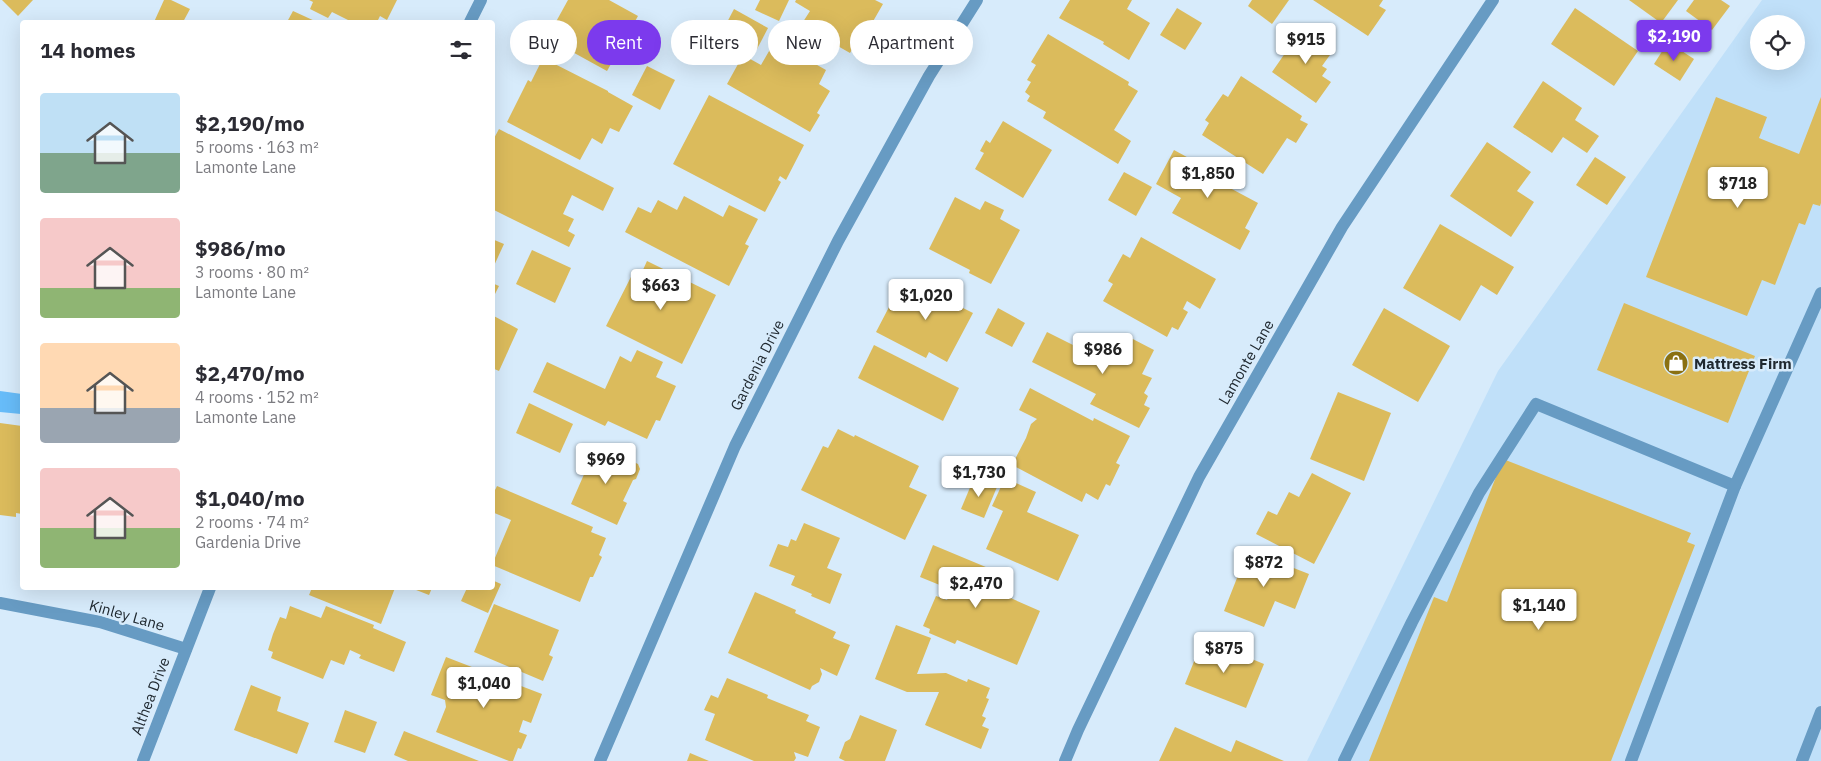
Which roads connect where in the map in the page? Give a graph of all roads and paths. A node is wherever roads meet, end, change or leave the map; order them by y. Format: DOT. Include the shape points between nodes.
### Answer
graph roads {
  1 [pos="482,0"];
  2 [pos="977,0"];
  3 [pos="1493,0"];
  4 [pos="471,20"];
  5 [pos="1821,293"];
  6 [pos="1736,486"];
  7 [pos="209,590"];
  8 [pos="0,603"];
  9 [pos="186,649"];
  10 [pos="1821,712"];
  11 [pos="143,761"];
  12 [pos="600,761"];
  13 [pos="1065,761"];
  14 [pos="1344,761"];
  15 [pos="1630,761"];
  16 [pos="1802,761"];
  1 -- 4 [label="street"];
  2 -- 12 [label="street, Gardenia Drive" via="929,76 842,233 735,446"];
  3 -- 13 [label="street, Lamonte Lane" via="1342,227 1199,477"];
  5 -- 6 [label="street"];
  6 -- 14 [label="street" via="1536,404 1479,493"];
  6 -- 15 [label="street"];
  7 -- 9 [label="street, Althea Drive"];
  8 -- 9 [label="street, Kinley Lane" via="100,622"];
  9 -- 11 [label="street, Althea Drive"];
  10 -- 16 [label="street"];
}
